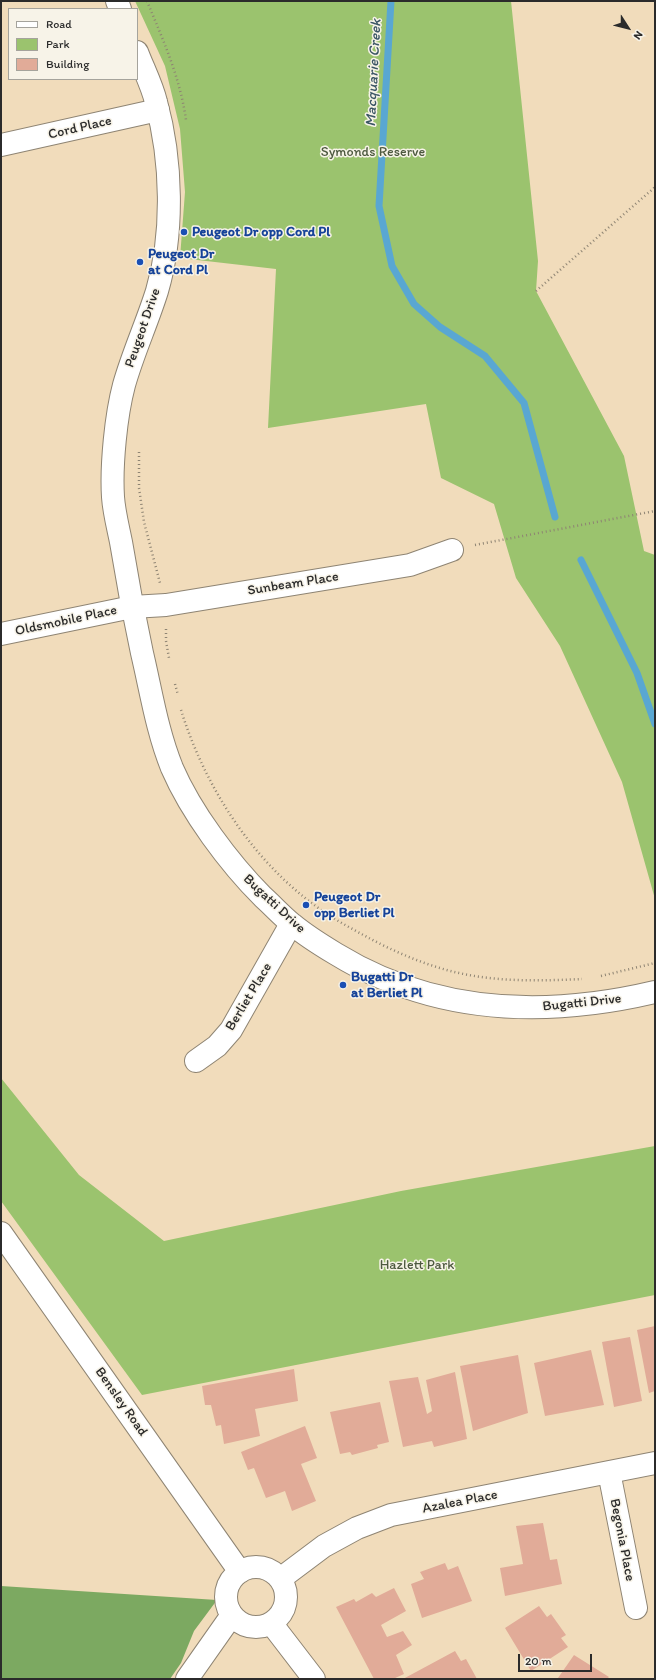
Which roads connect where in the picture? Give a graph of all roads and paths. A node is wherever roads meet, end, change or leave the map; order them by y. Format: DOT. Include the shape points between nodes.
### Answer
graph roads {
  1 [pos="138,55"];
  2 [pos="158,110"];
  3 [pos="1,145"];
  4 [pos="655,187"];
  5 [pos="536,291"];
  6 [pos="655,511"];
  7 [pos="452,550"];
  8 [pos="132,607"];
  9 [pos="1,634"];
  10 [pos="291,924"];
  11 [pos="655,992"];
  12 [pos="196,1061"];
  13 [pos="1,1233"];
  14 [pos="655,1463"];
  15 [pos="609,1472"];
  16 [pos="240,1572"];
  17 [pos="280,1579"];
  18 [pos="636,1608"];
  19 [pos="232,1615"];
  20 [pos="271,1623"];
  21 [pos="187,1679"];
  22 [pos="314,1679"];
  1 -- 2 [label="street, Peugeot Drive"];
  2 -- 3 [label="street, Cord Place"];
  2 -- 8 [label="street, Peugeot Drive" via="170,188 167,234 157,290 123,388 115,437 113,496"];
  4 -- 5 [label="path"];
  6 -- 7 [label="path"];
  7 -- 8 [label="street, Sunbeam Place" via="410,565 166,605"];
  8 -- 9 [label="street, Oldsmobile Place"];
  8 -- 10 [label="street, Bugatti Drive" via="159,727 173,769 195,810 219,846 245,879"];
  10 -- 11 [label="street, Bugatti Drive" via="353,964 388,981 430,995 473,1004 519,1008 574,1007"];
  10 -- 12 [label="street, Berliet Place" via="231,1030 217,1046"];
  13 -- 16 [label="street, Bensley Road"];
  14 -- 15 [label="street, Azalea Place"];
  15 -- 17 [label="street, Azalea Place" via="392,1515 358,1528 324,1546"];
  15 -- 18 [label="street, Begonia Place"];
  16 -- 17 [label="street" via="256,1567 264,1568"];
  16 -- 19 [label="street" via="227,1589 227,1603"];
  17 -- 20 [label="street" via="284,1585 286,1602 278,1617"];
  19 -- 20 [label="street" via="247,1626"];
  19 -- 21 [label="street"];
  20 -- 22 [label="street"];
}
